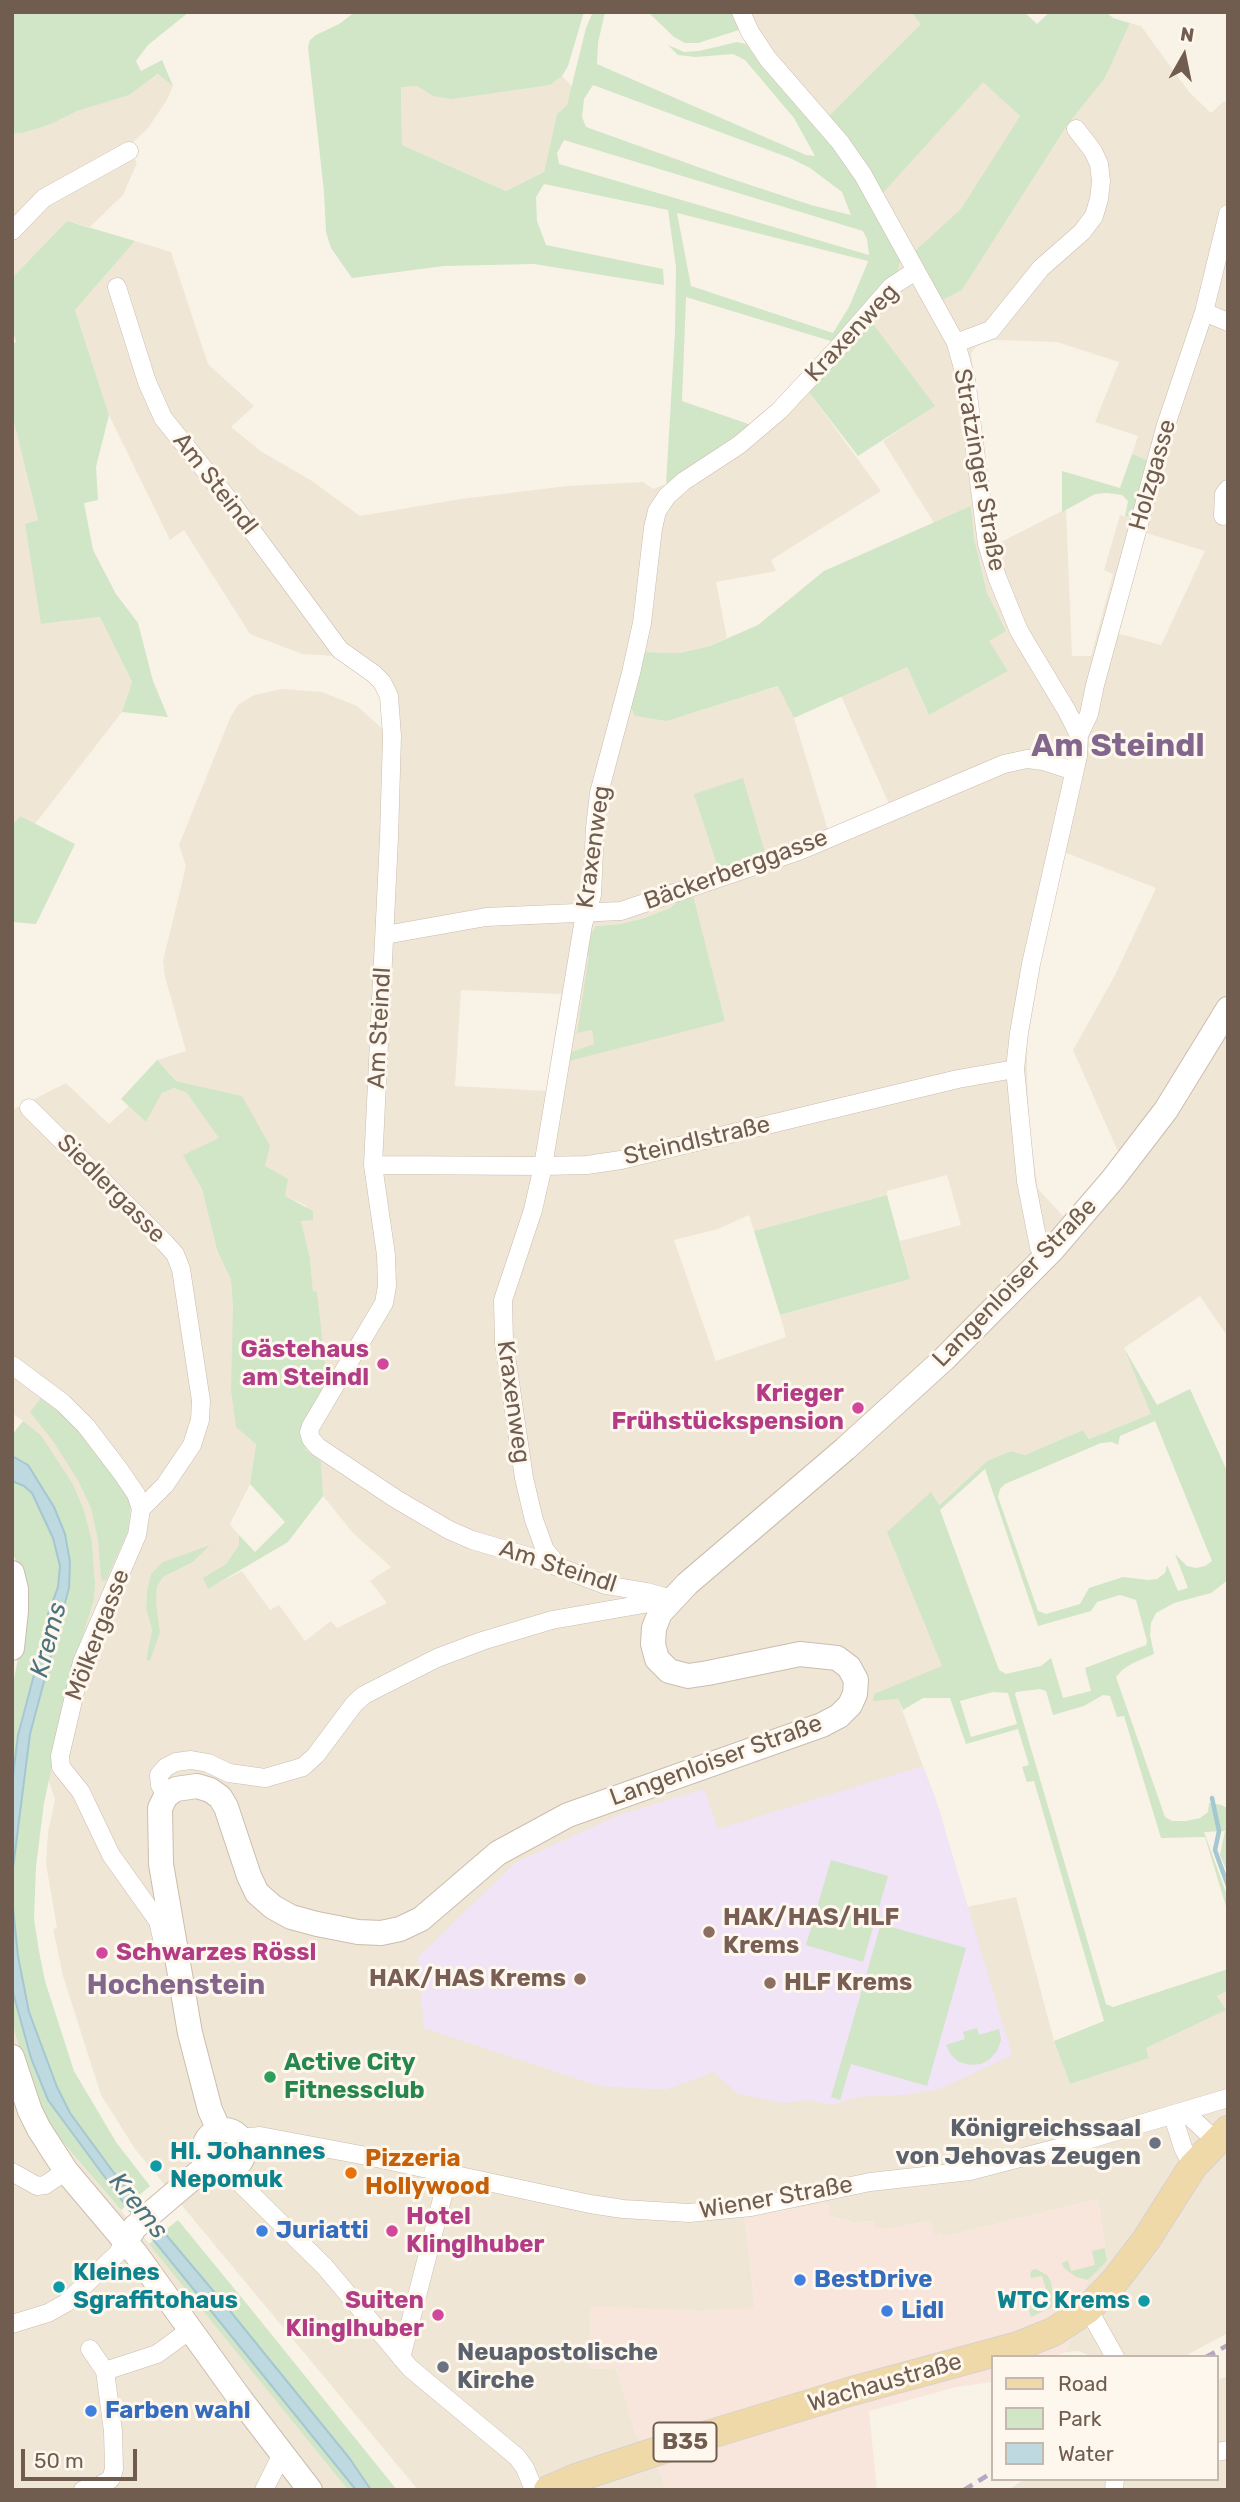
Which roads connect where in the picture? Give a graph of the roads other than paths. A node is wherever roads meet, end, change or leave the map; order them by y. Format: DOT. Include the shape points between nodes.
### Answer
graph roads {
  1 [pos="741,12"];
  2 [pos="1076,129"];
  3 [pos="129,150"];
  4 [pos="1228,214"];
  5 [pos="12,231"];
  6 [pos="915,271"];
  7 [pos="117,287"];
  8 [pos="1204,312"];
  9 [pos="1228,323"];
  10 [pos="956,343"];
  11 [pos="1228,489"];
  12 [pos="1223,516"];
  13 [pos="1079,735"];
  14 [pos="1074,771"];
  15 [pos="586,914"];
  16 [pos="385,935"];
  17 [pos="1228,1009"];
  18 [pos="1015,1069"];
  19 [pos="29,1108"];
  20 [pos="373,1164"];
  21 [pos="543,1166"];
  22 [pos="1045,1257"];
  23 [pos="12,1365"];
  24 [pos="141,1509"];
  25 [pos="559,1567"];
  26 [pos="12,1573"];
  27 [pos="671,1599"];
  28 [pos="12,1648"];
  29 [pos="166,1796"];
  30 [pos="186,2008"];
  31 [pos="12,2057"];
  32 [pos="1228,2098"];
  33 [pos="1179,2114"];
  34 [pos="230,2134"];
  35 [pos="1222,2135"];
  36 [pos="221,2166"];
  37 [pos="1192,2166"];
  38 [pos="66,2171"];
  39 [pos="12,2172"];
  40 [pos="449,2172"];
  41 [pos="130,2234"];
  42 [pos="1088,2309"];
  43 [pos="12,2324"];
  44 [pos="190,2330"];
  45 [pos="90,2349"];
  46 [pos="1114,2355"];
  47 [pos="401,2358"];
  48 [pos="106,2371"];
  49 [pos="282,2454"];
  50 [pos="83,2490"];
  51 [pos="264,2490"];
  52 [pos="310,2490"];
  53 [pos="534,2490"];
  54 [pos="548,2490"];
  1 -- 6 [label="street, Stratzinger Straße" via="768,59 863,175"];
  2 -- 10 [label="street" via="1099,164 1101,181 1094,216 1041,268 992,330"];
  3 -- 5 [label="street" via="44,198"];
  4 -- 8 [label="street, Holzgasse"];
  6 -- 10 [label="street, Stratzinger Straße"];
  6 -- 15 [label="street, Kraxenweg" via="891,287 779,411 739,445 684,481 657,511 642,623 599,793 592,895"];
  7 -- 16 [label="street, Am Steindl" via="146,383 163,418 340,650 374,674 389,696 392,736"];
  8 -- 9 [label="street"];
  8 -- 13 [label="street, Holzgasse" via="1166,425 1089,714"];
  10 -- 13 [label="street, Stratzinger Straße" via="967,379 987,544 997,577 1019,631"];
  11 -- 12 [label="street"];
  13 -- 14 [label="street"];
  14 -- 15 [label="street, Bäckerberggasse" via="1027,759 1004,764 799,851 621,911"];
  14 -- 18 [label="street" via="1031,964"];
  15 -- 16 [label="street, Bäckerberggasse" via="486,917"];
  15 -- 21 [label="street, Kraxenweg"];
  16 -- 20 [label="street, Am Steindl"];
  17 -- 22 [label="street, Langenloiser Straße" via="1166,1110"];
  18 -- 21 [label="street, Steindlstraße" via="621,1160"];
  18 -- 22 [label="street" via="1026,1181"];
  19 -- 24 [label="street, Siedlergasse" via="165,1242 181,1269 200,1420 192,1445 165,1485"];
  20 -- 21 [label="street, Steindlstraße"];
  20 -- 25 [label="street, Am Steindl" via="386,1255 384,1303 312,1426 311,1440 449,1530"];
  21 -- 25 [label="street, Kraxenweg" via="534,1210 508,1278 502,1318 524,1478 545,1550"];
  22 -- 27 [label="street, Langenloiser Straße" via="944,1359"];
  23 -- 24 [label="street" via="86,1426 129,1483"];
  24 -- 30 [label="street, Mölkergasse" via="137,1535 82,1662 60,1756 61,1767 81,1791 111,1855 158,1921 174,1990"];
  25 -- 27 [label="street, Am Steindl" via="606,1585"];
  26 -- 28 [label="street" via="16,1611"];
  27 -- 29 [label="street" via="552,1620 437,1658 364,1695 303,1767 265,1778 229,1773 208,1763 176,1762 159,1775"];
  27 -- 29 [label="street, Langenloiser Straße" via="654,1628 653,1644 657,1659 669,1671 688,1676 817,1654 837,1658 849,1667 856,1680 850,1705 822,1725 568,1815 498,1853 421,1919 400,1929 358,1932 304,1920 272,1907 257,1893 220,1797 197,1786 176,1789"];
  29 -- 30 [label="street" via="160,1808 161,1864"];
  30 -- 34 [label="street" via="210,2110"];
  31 -- 38 [label="street" via="30,2111"];
  32 -- 33 [label="street, Wiener Straße"];
  33 -- 35 [label="street"];
  33 -- 37 [label="street" via="1183,2148"];
  33 -- 40 [label="street, Wiener Straße" via="970,2171 846,2185 727,2211 623,2209"];
  34 -- 36 [label="street" via="244,2152 238,2164"];
  34 -- 36 [label="street" via="212,2133 204,2146 204,2153"];
  34 -- 40 [label="street, Wiener Straße"];
  35 -- 37 [label="main road, Wachaustraße / B35"];
  36 -- 41 [label="street" via="172,2195"];
  36 -- 47 [label="street" via="325,2267"];
  37 -- 42 [label="main road, Wachaustraße / B35" via="1132,2260"];
  38 -- 39 [label="street" via="37,2186"];
  38 -- 41 [label="street"];
  40 -- 47 [label="street"];
  41 -- 43 [label="street" via="117,2254 65,2303"];
  41 -- 44 [label="street"];
  42 -- 46 [label="street"];
  42 -- 54 [label="main road, Wachaustraße / B35" via="1053,2332 1018,2346 737,2426"];
  44 -- 48 [label="street" via="157,2354"];
  44 -- 49 [label="street"];
  45 -- 48 [label="street"];
  47 -- 53 [label="street" via="517,2457"];
  48 -- 50 [label="street" via="114,2469 111,2479"];
  49 -- 51 [label="street"];
  49 -- 52 [label="street"];
}
